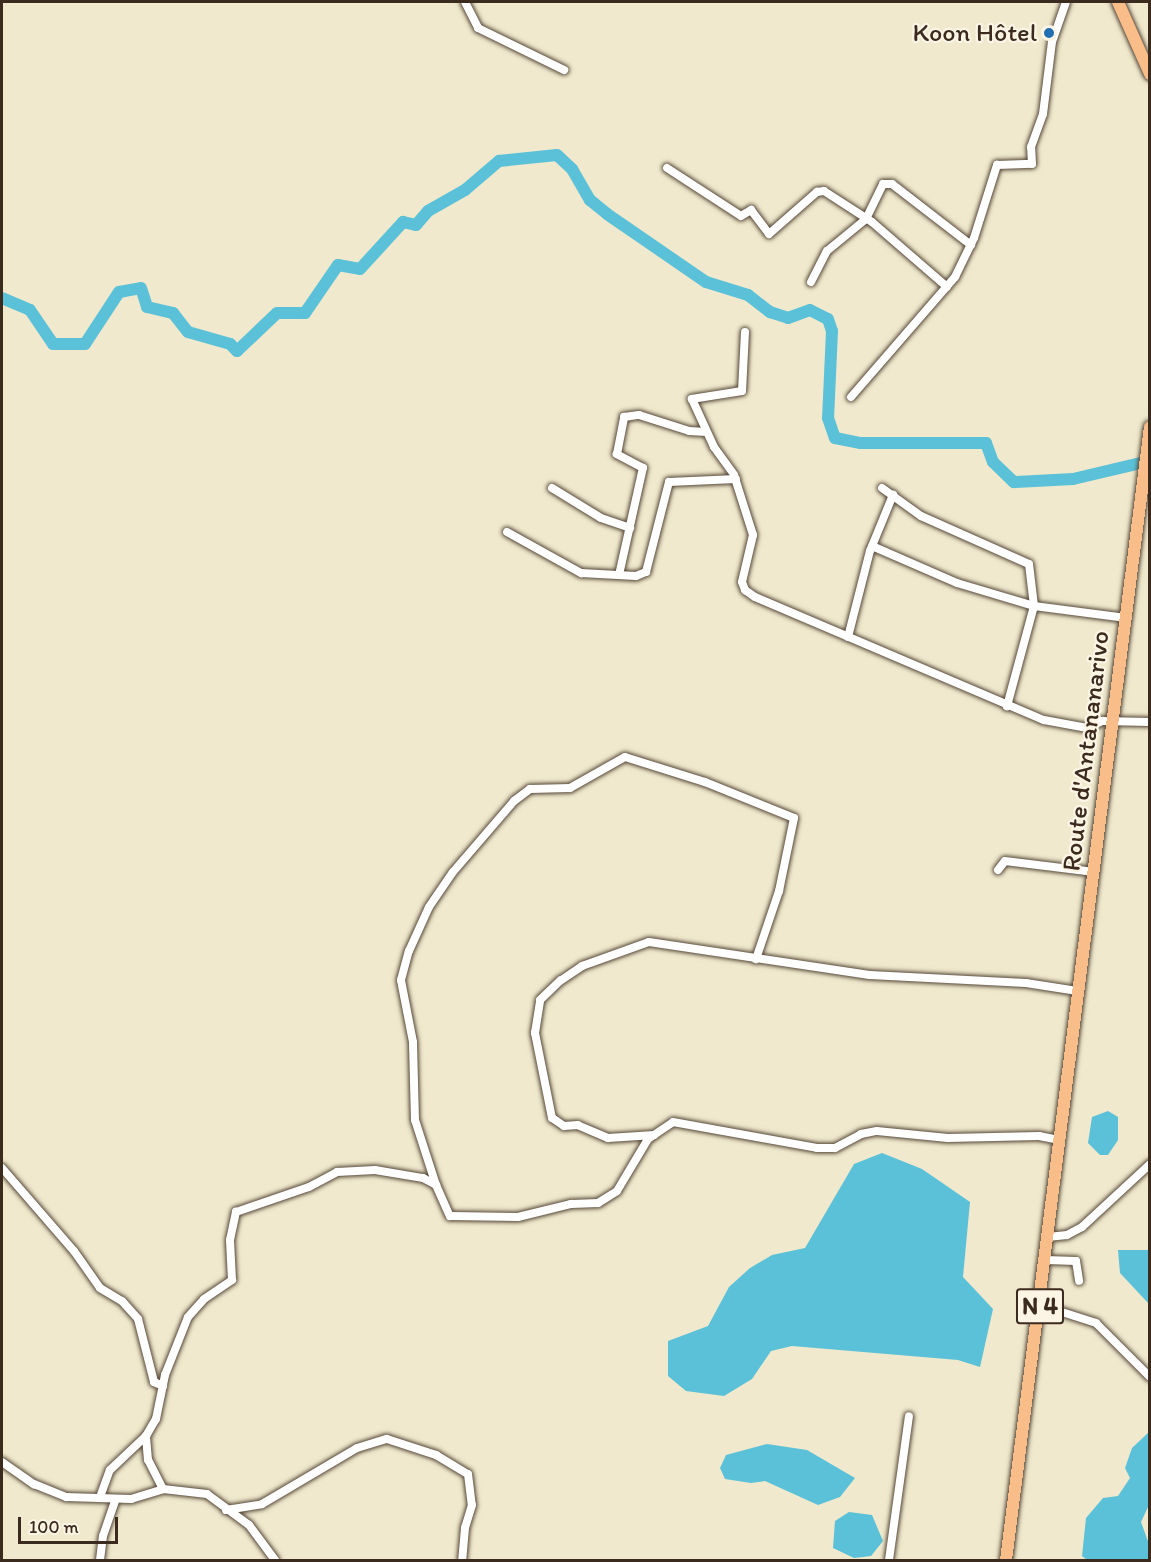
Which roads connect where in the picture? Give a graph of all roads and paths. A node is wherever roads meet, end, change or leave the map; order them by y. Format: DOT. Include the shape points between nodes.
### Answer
graph roads {
  1 [pos="465,2"];
  2 [pos="1066,2"];
  3 [pos="1118,2"];
  4 [pos="564,70"];
  5 [pos="1149,74"];
  6 [pos="667,168"];
  7 [pos="866,219"];
  8 [pos="971,245"];
  9 [pos="811,282"];
  10 [pos="947,287"];
  11 [pos="746,332"];
  12 [pos="851,397"];
  13 [pos="1149,427"];
  14 [pos="706,432"];
  15 [pos="736,479"];
  16 [pos="552,488"];
  17 [pos="882,488"];
  18 [pos="892,495"];
  19 [pos="630,528"];
  20 [pos="507,532"];
  21 [pos="872,546"];
  22 [pos="619,575"];
  23 [pos="1034,606"];
  24 [pos="1126,618"];
  25 [pos="848,637"];
  26 [pos="1008,706"];
  27 [pos="1111,720"];
  28 [pos="1149,722"];
  29 [pos="998,870"];
  30 [pos="1094,872"];
  31 [pos="756,959"];
  32 [pos="1077,991"];
  33 [pos="654,1135"];
  34 [pos="1059,1140"];
  35 [pos="1149,1164"];
  36 [pos="2,1168"];
  37 [pos="436,1185"];
  38 [pos="1048,1237"];
  39 [pos="1046,1260"];
  40 [pos="1079,1281"];
  41 [pos="1040,1305"];
  42 [pos="1149,1377"];
  43 [pos="163,1386"];
  44 [pos="909,1416"];
  45 [pos="146,1436"];
  46 [pos="2,1462"];
  47 [pos="163,1489"];
  48 [pos="100,1497"];
  49 [pos="116,1499"];
  50 [pos="226,1510"];
  51 [pos="100,1560"];
  52 [pos="275,1560"];
  53 [pos="462,1560"];
  54 [pos="889,1560"];
  55 [pos="1006,1560"];
  1 -- 4 [label="street" via="478,28"];
  2 -- 8 [label="street" via="1052,42 1043,114 1031,147 1032,164 997,165"];
  3 -- 5 [label="main road"];
  6 -- 7 [label="street" via="741,216 751,210 769,234 817,192 824,191"];
  7 -- 8 [label="street" via="883,184 892,184"];
  7 -- 9 [label="street" via="827,251"];
  7 -- 10 [label="street"];
  8 -- 10 [label="street"];
  10 -- 12 [label="street"];
  11 -- 14 [label="street" via="742,391 692,399"];
  13 -- 24 [label="main road, Route d'Antananarivo / N 4"];
  14 -- 15 [label="street"];
  14 -- 19 [label="street" via="689,431 639,415 624,417 617,454 643,468"];
  15 -- 22 [label="street" via="669,482 646,572"];
  15 -- 25 [label="street" via="753,535 742,582 745,590"];
  16 -- 19 [label="street" via="601,518"];
  17 -- 18 [label="street"];
  18 -- 21 [label="street"];
  18 -- 23 [label="street" via="944,528 1024,560 1029,564"];
  19 -- 22 [label="street"];
  20 -- 22 [label="street" via="581,573"];
  21 -- 23 [label="street" via="957,583"];
  21 -- 25 [label="street"];
  23 -- 24 [label="street"];
  23 -- 26 [label="street"];
  24 -- 27 [label="main road, Route d'Antananarivo / N 4"];
  25 -- 26 [label="street"];
  26 -- 27 [label="street" via="1065,726 1087,728"];
  27 -- 28 [label="street"];
  27 -- 30 [label="main road, Route d'Antananarivo / N 4"];
  29 -- 30 [label="street" via="1005,861"];
  30 -- 32 [label="main road, Route d'Antananarivo / N 4"];
  31 -- 32 [label="street" via="870,975 1026,983"];
  31 -- 33 [label="street" via="677,943 649,942 582,966 540,1000 535,1033 552,1118 564,1126 578,1125 608,1138"];
  31 -- 37 [label="street" via="779,891 794,819 705,782 625,757 570,788 530,789 514,801 453,872 429,907 401,980 413,1042 415,1120"];
  32 -- 34 [label="main road, Route d'Antananarivo / N 4"];
  33 -- 34 [label="street" via="673,1122 818,1148 835,1148 861,1134 878,1131 948,1138 1039,1136"];
  33 -- 37 [label="street" via="617,1191 598,1203 571,1204 518,1217 450,1216"];
  34 -- 38 [label="main road, N 4"];
  35 -- 38 [label="street" via="1082,1227 1067,1235"];
  36 -- 43 [label="street" via="100,1287 122,1300 138,1319 154,1382"];
  37 -- 43 [label="street" via="399,1173 337,1172 309,1187 236,1212 230,1240 232,1280 204,1299 188,1317"];
  38 -- 39 [label="main road, N 4"];
  39 -- 40 [label="street" via="1076,1261"];
  39 -- 41 [label="main road, N 4"];
  41 -- 42 [label="street" via="1096,1323"];
  41 -- 55 [label="main road, N 4"];
  43 -- 45 [label="street" via="156,1419"];
  44 -- 54 [label="street"];
  45 -- 47 [label="street" via="148,1460"];
  45 -- 48 [label="street" via="110,1470"];
  46 -- 48 [label="street" via="34,1484 66,1497"];
  47 -- 49 [label="street" via="131,1499"];
  47 -- 50 [label="street" via="207,1494"];
  48 -- 49 [label="street"];
  49 -- 51 [label="street" via="103,1536"];
  50 -- 52 [label="street" via="249,1525"];
  50 -- 53 [label="street" via="262,1504 357,1448 387,1439 436,1455 468,1474 472,1505"];
}
